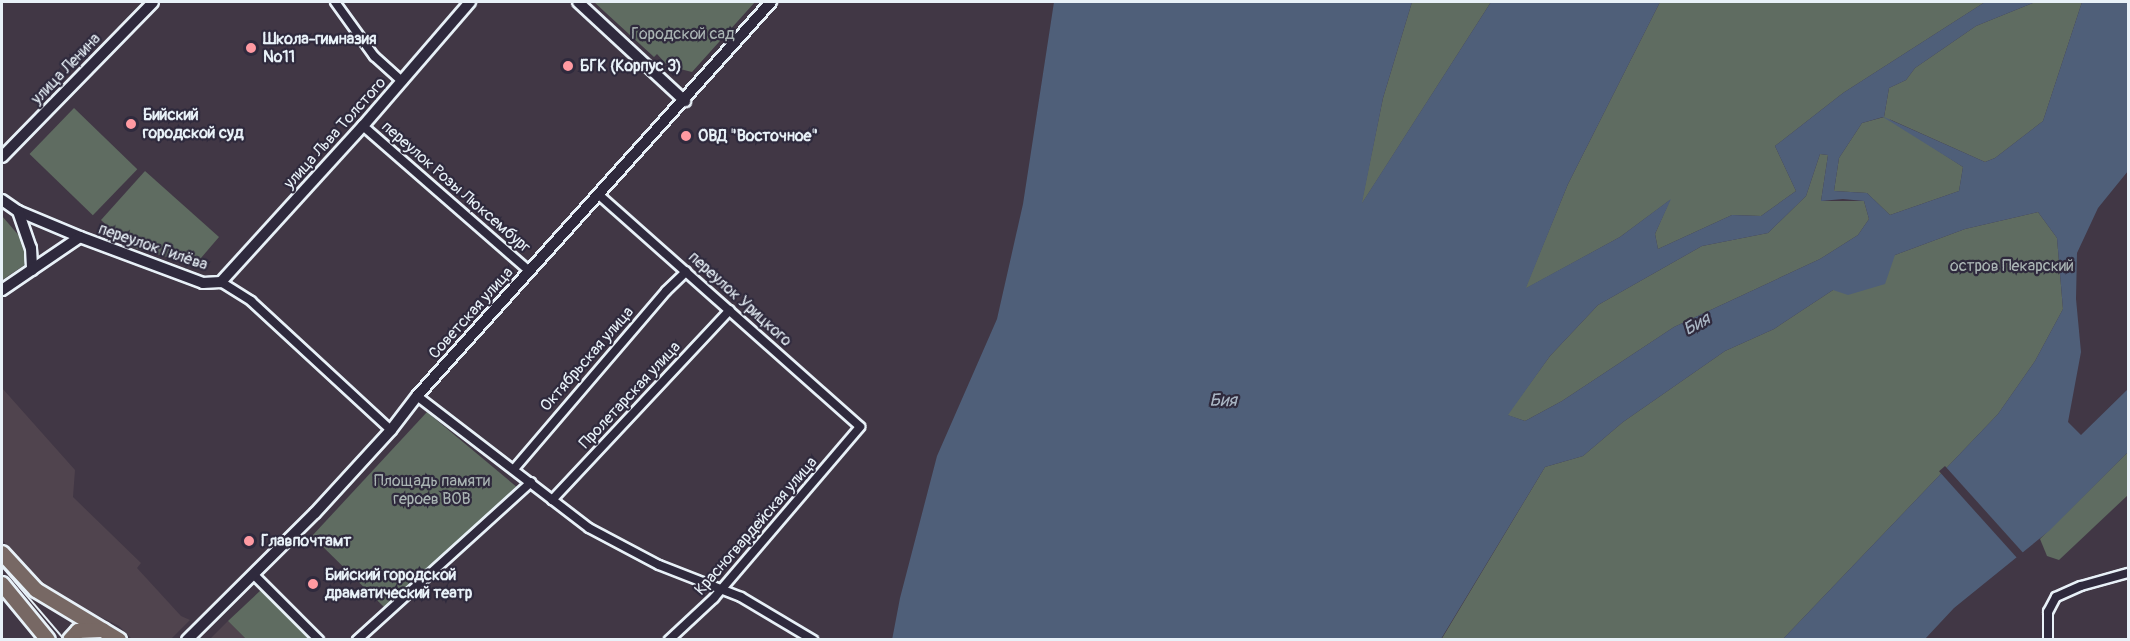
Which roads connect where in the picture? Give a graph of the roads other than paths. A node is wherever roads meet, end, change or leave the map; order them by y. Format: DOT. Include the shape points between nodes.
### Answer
graph roads {
  1 [pos="153,2"];
  2 [pos="335,2"];
  3 [pos="470,2"];
  4 [pos="578,2"];
  5 [pos="771,2"];
  6 [pos="402,81"];
  7 [pos="685,101"];
  8 [pos="363,126"];
  9 [pos="2,157"];
  10 [pos="599,195"];
  11 [pos="2,200"];
  12 [pos="18,211"];
  13 [pos="80,237"];
  14 [pos="32,270"];
  15 [pos="529,271"];
  16 [pos="686,272"];
  17 [pos="221,282"];
  18 [pos="2,290"];
  19 [pos="730,310"];
  20 [pos="417,396"];
  21 [pos="860,427"];
  22 [pos="391,430"];
  23 [pos="514,469"];
  24 [pos="531,482"];
  25 [pos="552,501"];
  26 [pos="2,553"];
  27 [pos="2128,573"];
  28 [pos="254,575"];
  29 [pos="2,584"];
  30 [pos="721,591"];
  31 [pos="105,630"];
  32 [pos="48,639"];
  33 [pos="70,639"];
  34 [pos="119,639"];
  35 [pos="187,639"];
  36 [pos="319,639"];
  37 [pos="357,639"];
  38 [pos="669,639"];
  39 [pos="813,639"];
  40 [pos="2048,639"];
  1 -- 9 [label="street, улица Ленина"];
  2 -- 6 [label="street" via="374,56"];
  3 -- 6 [label="street, улица Льва Толстого"];
  4 -- 7 [label="street"];
  5 -- 7 [label="street, Советская улица"];
  6 -- 8 [label="street, улица Льва Толстого"];
  7 -- 10 [label="street, Советская улица"];
  8 -- 15 [label="street, переулок Розы Люксембург"];
  8 -- 17 [label="street, улица Льва Толстого"];
  10 -- 15 [label="street, Советская улица"];
  10 -- 16 [label="street, переулок Урицкого"];
  11 -- 12 [label="street, переулок Гилёва"];
  12 -- 13 [label="street, переулок Гилёва"];
  12 -- 14 [label="street" via="31,248"];
  13 -- 14 [label="street"];
  13 -- 17 [label="street, переулок Гилёва" via="203,283"];
  14 -- 18 [label="street"];
  15 -- 20 [label="street, Советская улица"];
  16 -- 19 [label="street, переулок Урицкого"];
  16 -- 23 [label="street, Октябрьская улица"];
  17 -- 22 [label="street, переулок Гилёва" via="251,301"];
  19 -- 21 [label="street, переулок Урицкого"];
  19 -- 25 [label="street, Пролетарская улица"];
  20 -- 22 [label="street, Советская улица"];
  20 -- 23 [label="street"];
  21 -- 30 [label="street, Красногвардейская улица"];
  22 -- 28 [label="street, Советская улица"];
  23 -- 24 [label="street"];
  24 -- 25 [label="street"];
  24 -- 37 [label="street"];
  25 -- 30 [label="street" via="611,542"];
  26 -- 31 [label="main road" via="36,590"];
  27 -- 40 [label="street" via="2056,597 2048,612"];
  28 -- 35 [label="street, Советская улица"];
  28 -- 36 [label="street"];
  29 -- 32 [label="main road"];
  30 -- 38 [label="street, Красногвардейская улица"];
  30 -- 39 [label="street" via="741,597"];
  31 -- 33 [label="main road" via="78,631"];
  31 -- 34 [label="main road"];
}
